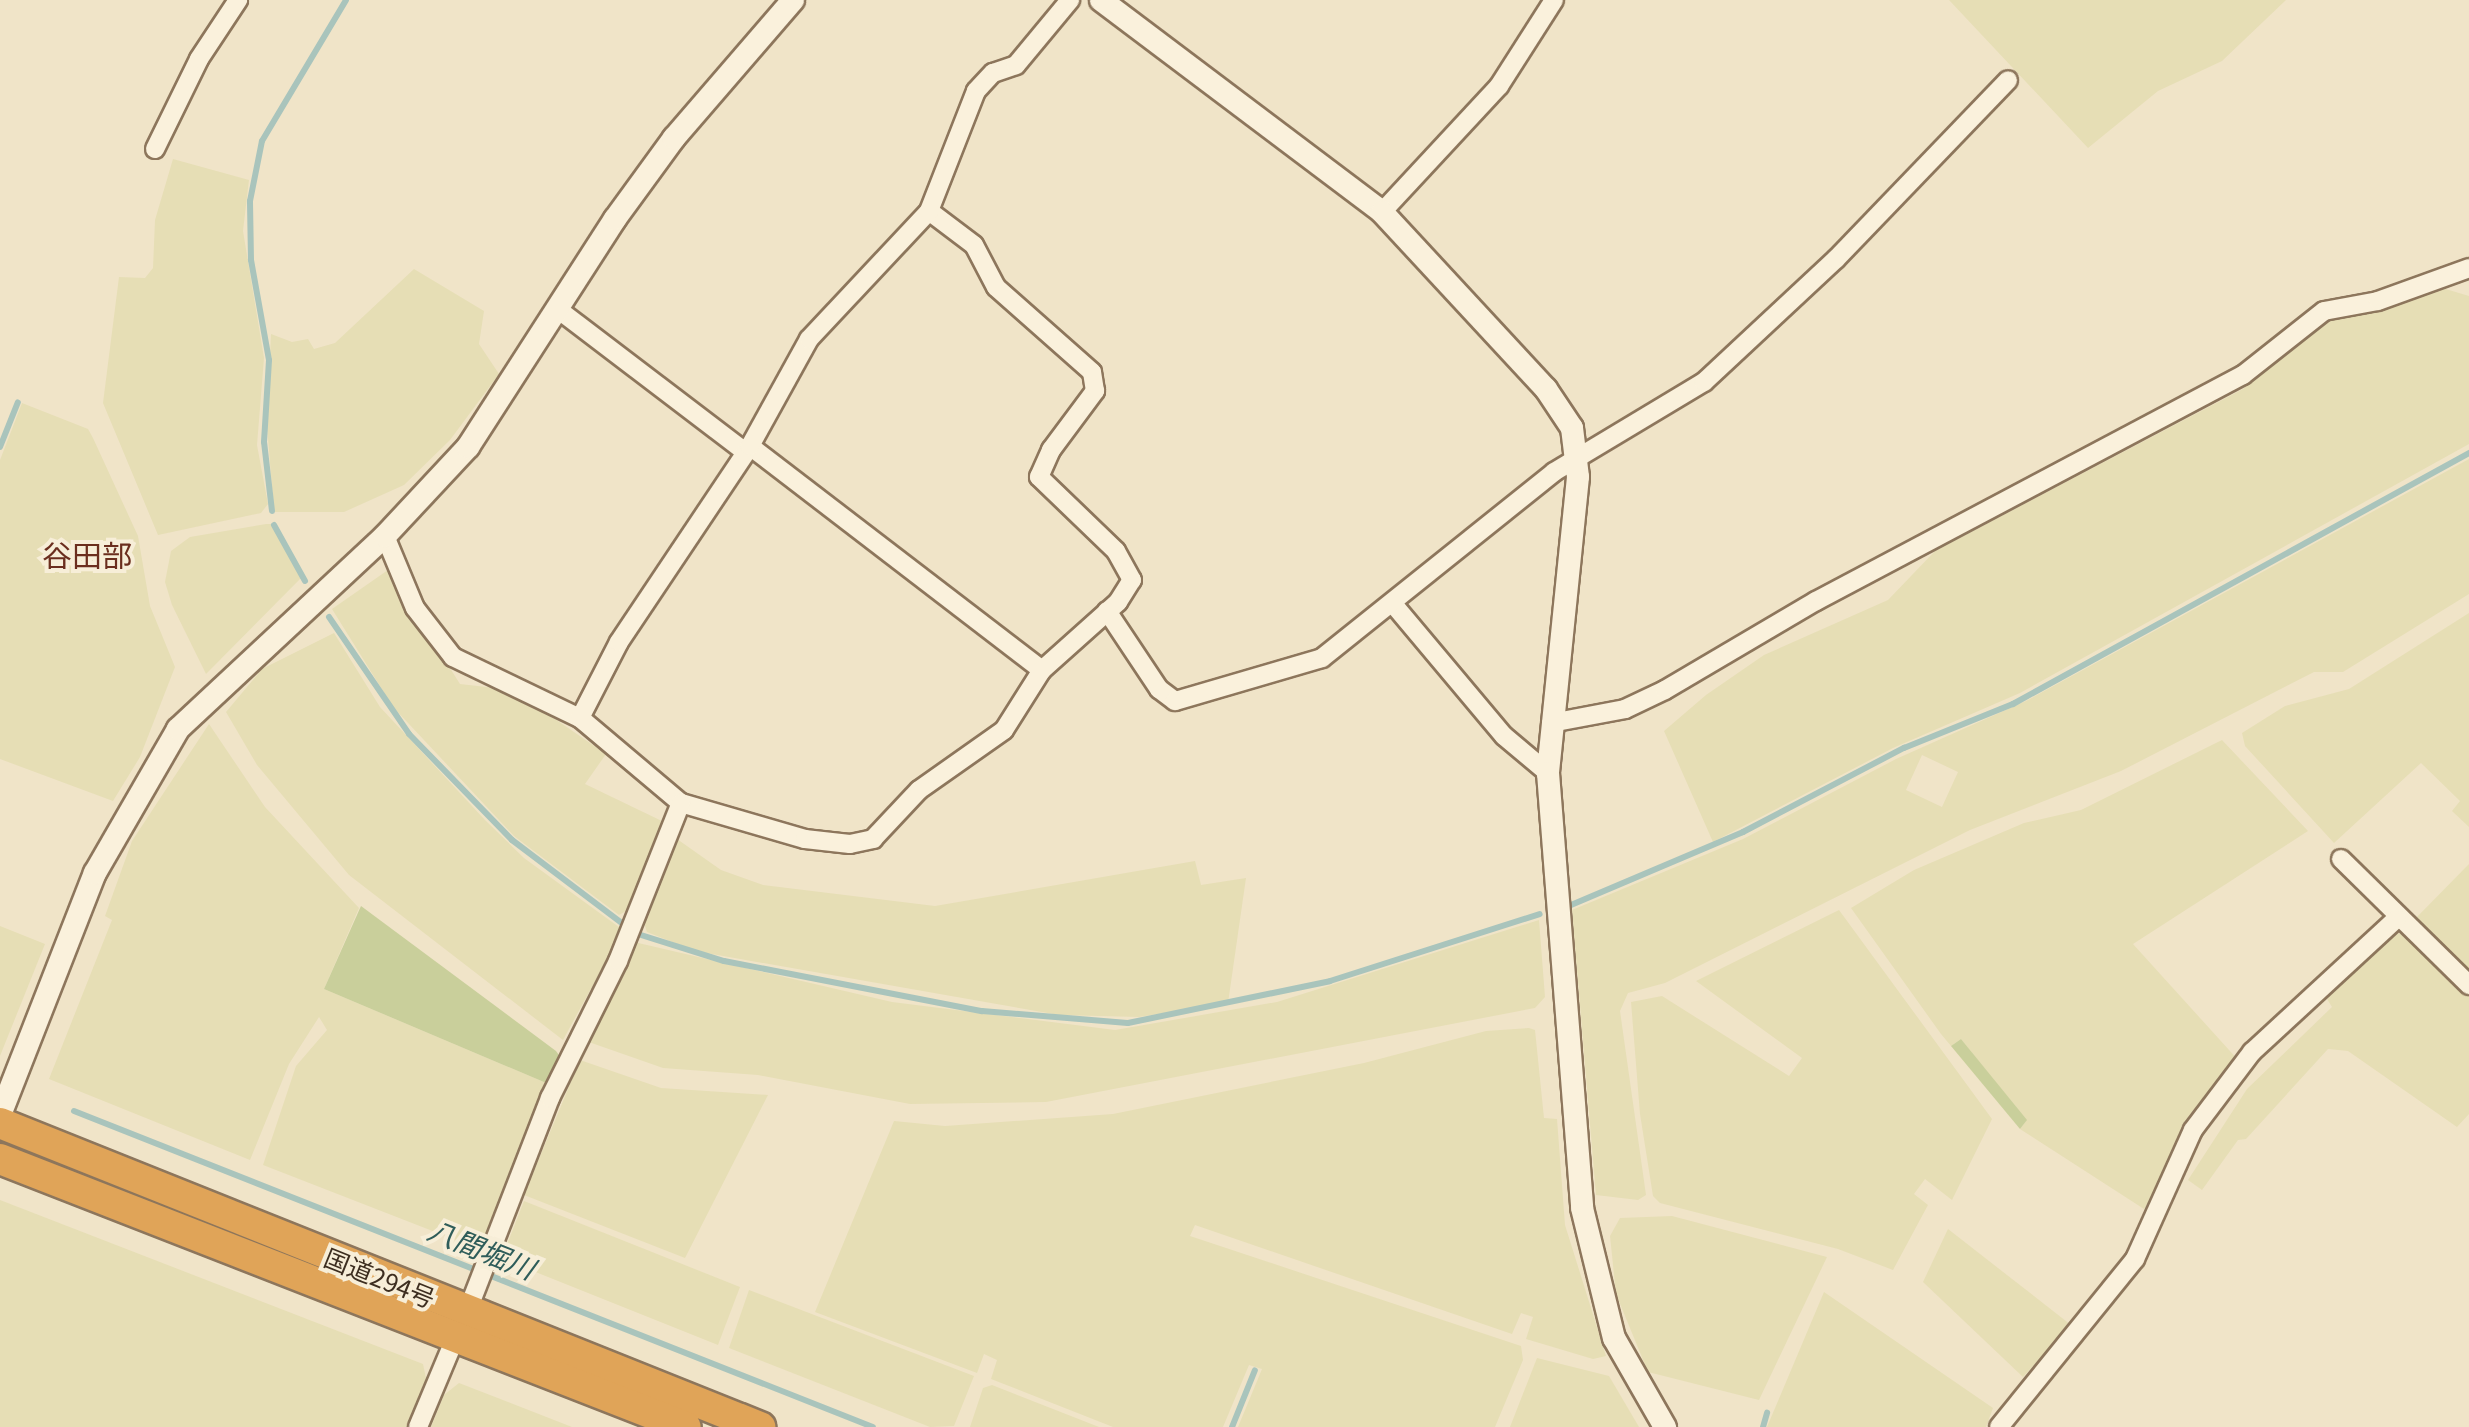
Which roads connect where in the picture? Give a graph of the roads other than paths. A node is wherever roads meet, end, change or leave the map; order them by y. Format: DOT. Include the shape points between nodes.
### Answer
graph roads {
  1 [pos="238,0"];
  2 [pos="793,0"];
  3 [pos="1070,0"];
  4 [pos="1101,0"];
  5 [pos="1554,0"];
  6 [pos="2008,80"];
  7 [pos="155,148"];
  8 [pos="929,211"];
  9 [pos="1382,212"];
  10 [pos="2469,268"];
  11 [pos="559,310"];
  12 [pos="747,448"];
  13 [pos="1578,458"];
  14 [pos="385,536"];
  15 [pos="1394,605"];
  16 [pos="1106,611"];
  17 [pos="1042,670"];
  18 [pos="580,718"];
  19 [pos="1550,724"];
  20 [pos="1548,773"];
  21 [pos="681,803"];
  22 [pos="2342,859"];
  23 [pos="2396,918"];
  24 [pos="2469,985"];
  25 [pos="0,1115"];
  26 [pos="0,1123"];
  27 [pos="0,1160"];
  28 [pos="467,1311"];
  29 [pos="418,1427"];
  30 [pos="686,1427"];
  31 [pos="760,1427"];
  32 [pos="1665,1427"];
  33 [pos="1998,1427"];
  1 -- 7 [label="street" via="199,59"];
  2 -- 11 [label="street" via="674,138"];
  3 -- 8 [label="street" via="1016,65 993,72 976,91"];
  4 -- 9 [label="street"];
  5 -- 9 [label="street" via="1499,86"];
  6 -- 13 [label="street" via="1836,259 1704,382"];
  8 -- 12 [label="street" via="808,339"];
  8 -- 16 [label="street" via="974,245 996,287 1097,381 1039,477 1125,562 1132,580"];
  9 -- 13 [label="street" via="1559,404"];
  10 -- 19 [label="street" via="2378,301 2324,311 2243,375 1816,600 1666,690 1624,708"];
  11 -- 12 [label="street"];
  11 -- 14 [label="street" via="468,447"];
  12 -- 17 [label="street"];
  12 -- 18 [label="street" via="619,642"];
  13 -- 15 [label="street"];
  13 -- 19 [label="street"];
  14 -- 18 [label="street" via="415,608 452,657"];
  14 -- 25 [label="street" via="178,729 143,781 95,873"];
  15 -- 16 [label="street" via="1312,663 1175,701 1159,689"];
  15 -- 20 [label="street" via="1504,736"];
  16 -- 17 [label="street"];
  17 -- 21 [label="street" via="1004,730 918,790 888,828 861,843 805,839"];
  18 -- 21 [label="street"];
  19 -- 20 [label="street"];
  20 -- 32 [label="street" via="1588,1246 1614,1338"];
  21 -- 28 [label="street" via="618,960 550,1098"];
  22 -- 23 [label="street"];
  23 -- 24 [label="street"];
  23 -- 33 [label="street" via="2252,1052 2193,1130 2135,1259"];
  26 -- 28 [label="highway, 国道294号"];
  27 -- 28 [label="highway, 国道294号"];
  28 -- 29 [label="street"];
  28 -- 30 [label="highway, 国道294号"];
  28 -- 31 [label="highway, 国道294号"];
}
